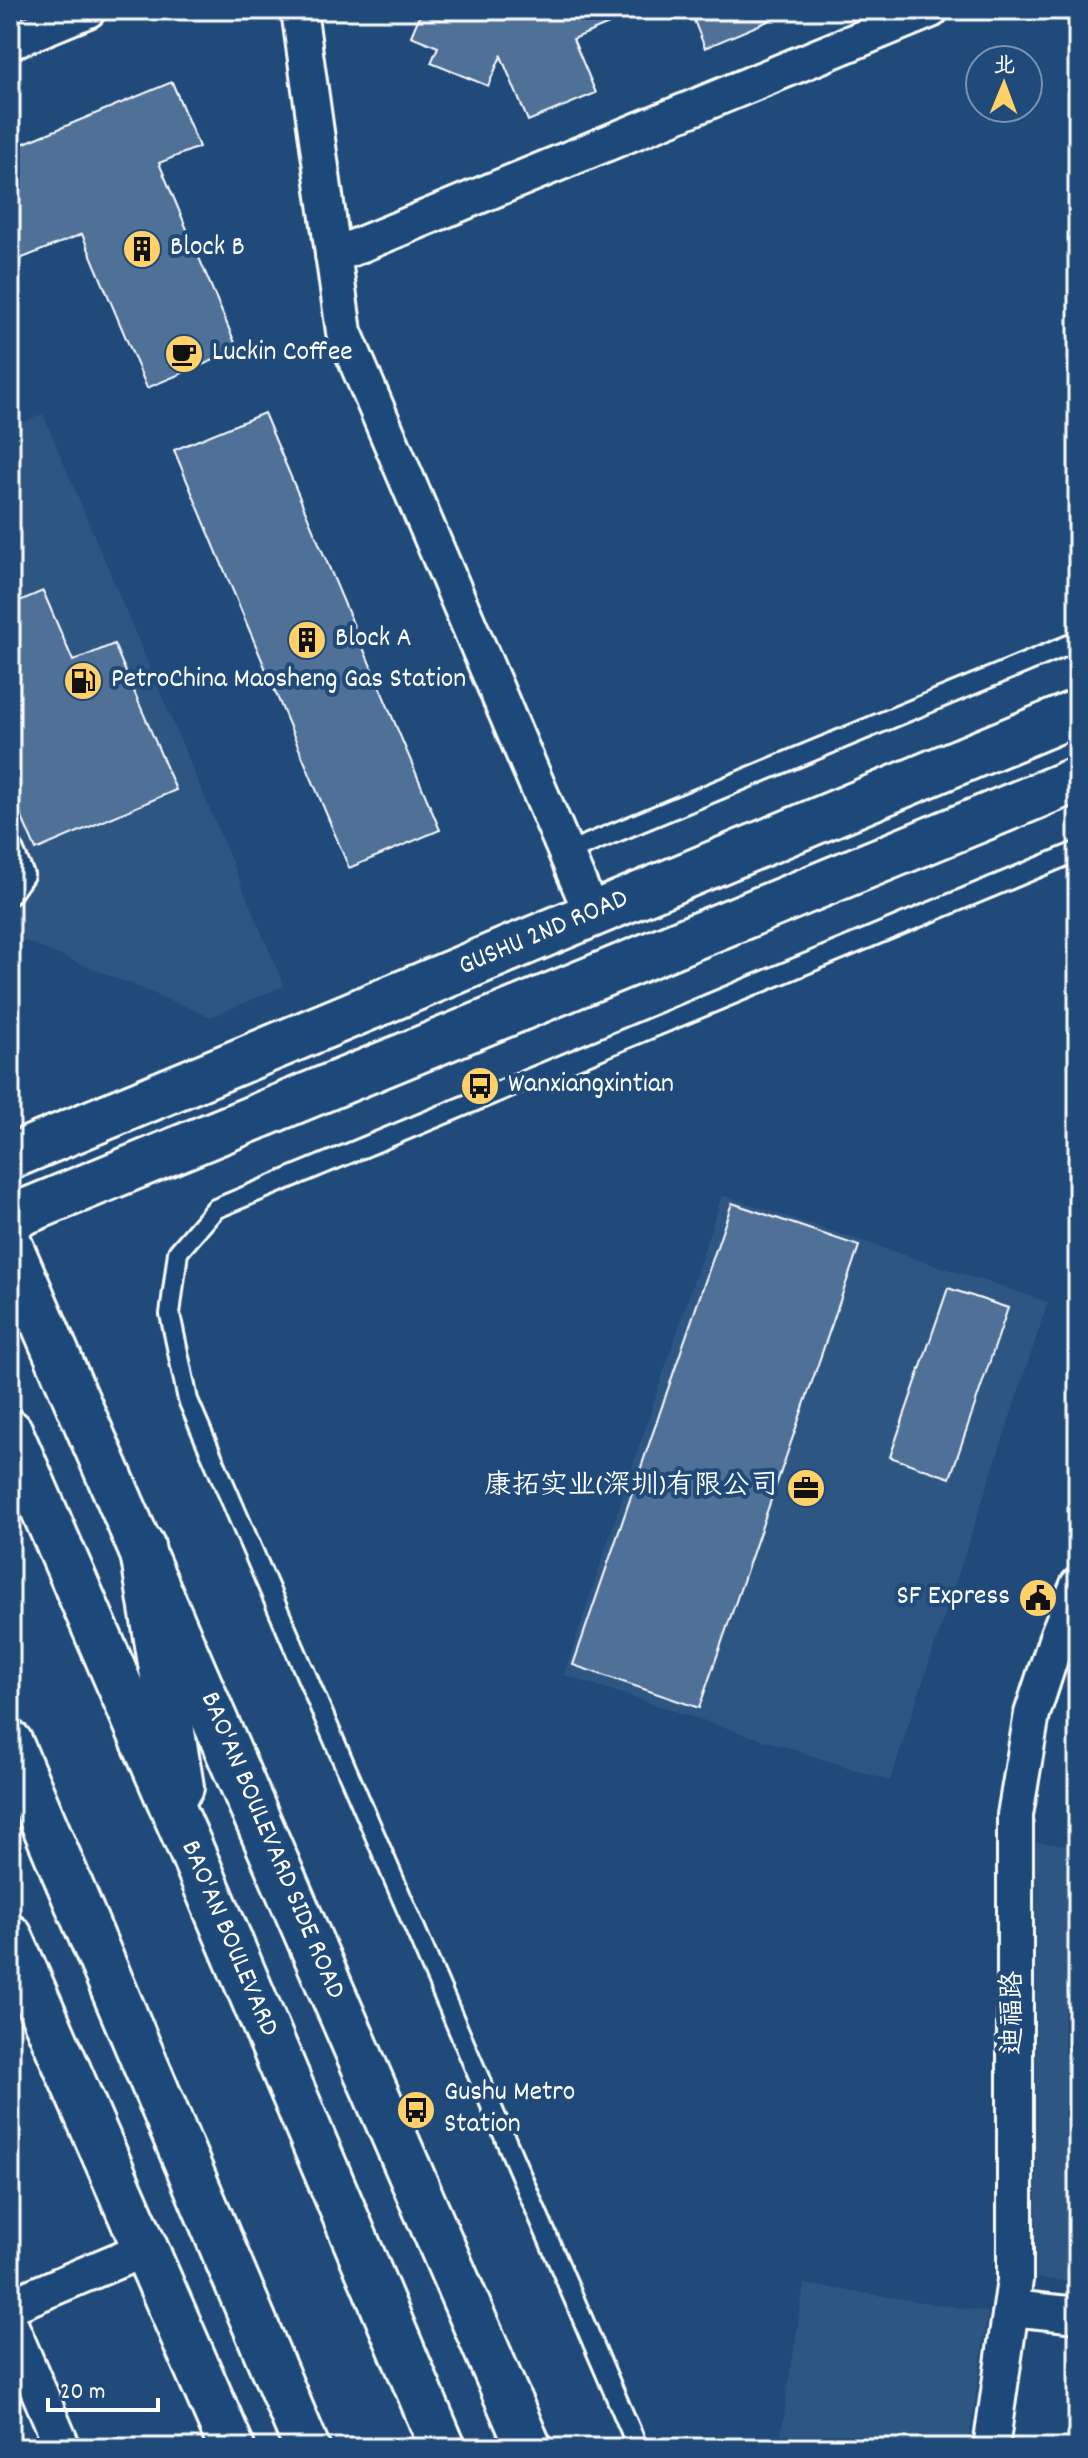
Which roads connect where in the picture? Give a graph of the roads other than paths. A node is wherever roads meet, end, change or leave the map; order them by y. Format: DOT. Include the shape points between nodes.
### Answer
graph roads {
  1 [pos="88,10"];
  2 [pos="299,10"];
  3 [pos="931,10"];
  4 [pos="10,42"];
  5 [pos="333,256"];
  6 [pos="1078,641"];
  7 [pos="1078,712"];
  8 [pos="1078,779"];
  9 [pos="10,842"];
  10 [pos="1078,851"];
  11 [pos="566,853"];
  12 [pos="10,895"];
  13 [pos="592,914"];
  14 [pos="10,1157"];
  15 [pos="10,1218"];
  16 [pos="10,1246"];
  17 [pos="10,1432"];
  18 [pos="142,1546"];
  19 [pos="1078,1585"];
  20 [pos="10,1743"];
  21 [pos="192,1852"];
  22 [pos="10,1937"];
  23 [pos="145,2249"];
  24 [pos="10,2306"];
  25 [pos="1011,2308"];
  26 [pos="1078,2315"];
  27 [pos="10,2324"];
  28 [pos="63,2448"];
  29 [pos="232,2448"];
  30 [pos="307,2448"];
  31 [pos="443,2448"];
  32 [pos="529,2448"];
  33 [pos="638,2448"];
  34 [pos="991,2448"];
  1 -- 4 [label="street"];
  2 -- 5 [label="street"];
  3 -- 5 [label="street"];
  5 -- 11 [label="street" via="344,332"];
  6 -- 11 [label="lane"];
  7 -- 13 [label="main road, GUSHU 2ND ROAD"];
  8 -- 15 [label="main road, GUSHU 2ND ROAD"];
  9 -- 12 [label="lane" via="24,875"];
  10 -- 33 [label="lane" via="215,1209 178,1252 170,1314 188,1400"];
  11 -- 13 [label="street"];
  13 -- 14 [label="main road, GUSHU 2ND ROAD"];
  16 -- 18 [label="main road, BAO'AN BOULEVARD SIDE ROAD"];
  17 -- 21 [label="main road, BAO'AN BOULEVARD"];
  18 -- 21 [label="main road"];
  18 -- 32 [label="main road, BAO'AN BOULEVARD SIDE ROAD"];
  19 -- 25 [label="street, 迪福路" via="1032,1714 1015,1815"];
  20 -- 30 [label="main road"];
  21 -- 31 [label="main road, BAO'AN BOULEVARD"];
  22 -- 23 [label="main road"];
  23 -- 24 [label="street"];
  23 -- 29 [label="main road"];
  25 -- 26 [label="street"];
  25 -- 34 [label="street, 迪福路"];
  27 -- 28 [label="street"];
}
